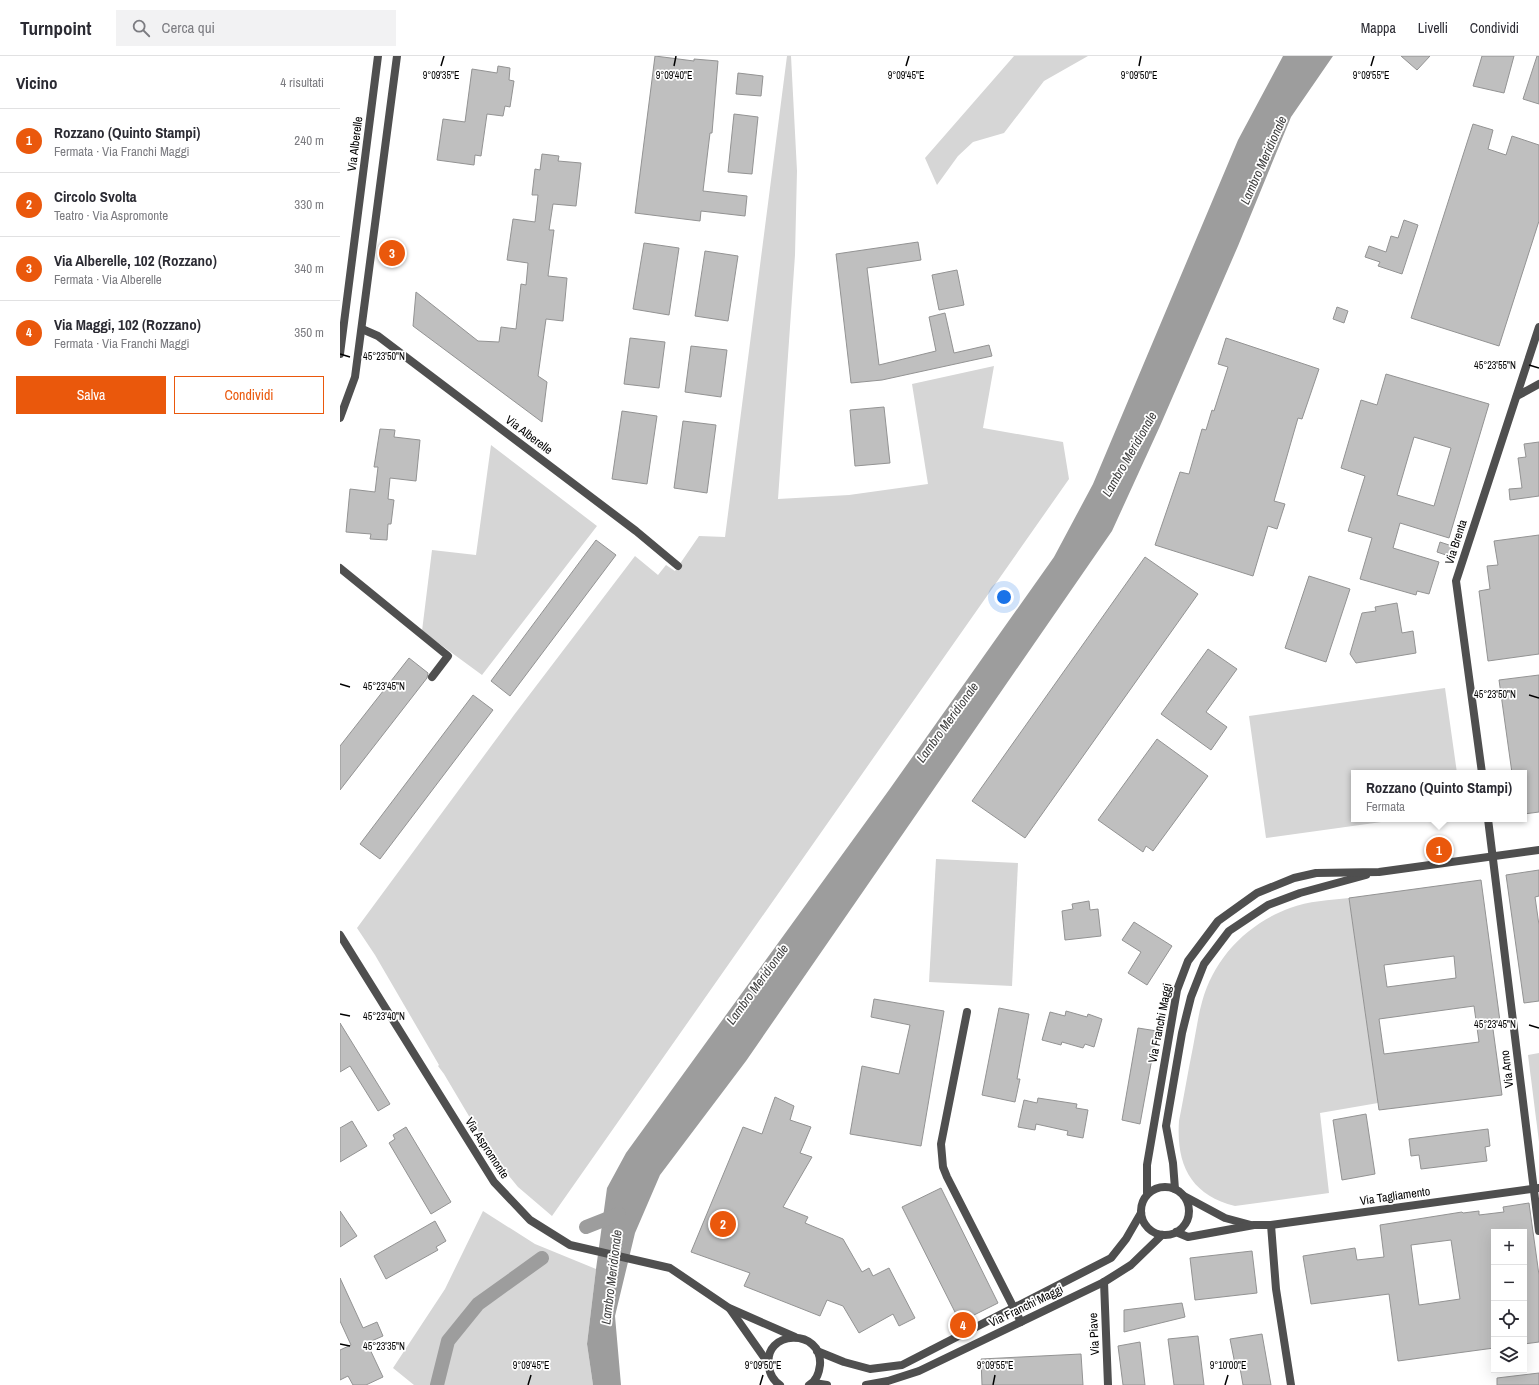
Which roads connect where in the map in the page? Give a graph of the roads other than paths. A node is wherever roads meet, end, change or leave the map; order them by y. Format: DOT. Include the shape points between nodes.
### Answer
graph roads {
  1 [pos="378,56"];
  2 [pos="397,56"];
  3 [pos="1539,327"];
  4 [pos="362,329"];
  5 [pos="340,354"];
  6 [pos="1539,384"];
  7 [pos="1517,396"];
  8 [pos="341,417"];
  9 [pos="678,566"];
  10 [pos="340,568"];
  11 [pos="432,677"];
  12 [pos="1482,770"];
  13 [pos="1488,822"];
  14 [pos="1539,850"];
  15 [pos="1493,856"];
  16 [pos="1379,872"];
  17 [pos="340,935"];
  18 [pos="967,1012"];
  19 [pos="1175,1189"];
  20 [pos="1536,1189"];
  21 [pos="1148,1193"];
  22 [pos="1184,1196"];
  23 [pos="1141,1213"];
  24 [pos="1254,1225"];
  25 [pos="1271,1225"];
  26 [pos="1539,1231"];
  27 [pos="1176,1232"];
  28 [pos="1162,1235"];
  29 [pos="1104,1282"];
  30 [pos="729,1308"];
  31 [pos="1014,1309"];
  32 [pos="1020,1322"];
  33 [pos="795,1337"];
  34 [pos="817,1351"];
  35 [pos="768,1363"];
  36 [pos="777,1384"];
  37 [pos="812,1384"];
  38 [pos="827,1385"];
  39 [pos="866,1385"];
  40 [pos="1108,1385"];
  41 [pos="1291,1385"];
  1 -- 5 [label="street, Via Alberelle"];
  2 -- 4 [label="street"];
  3 -- 7 [label="street, Via Brenta"];
  4 -- 8 [label="street" via="355,377"];
  4 -- 9 [label="street, Via Alberelle" via="378,336"];
  6 -- 7 [label="street"];
  7 -- 12 [label="street, Via Brenta" via="1456,581"];
  10 -- 11 [label="street" via="448,656"];
  13 -- 15 [label="street"];
  14 -- 15 [label="street, Via Franchi Maggi"];
  15 -- 16 [label="street, Via Franchi Maggi"];
  15 -- 20 [label="street, Via Arno"];
  16 -- 19 [label="street, Via Franchi Maggi" via="1300,893 1268,905 1229,931 1204,964 1191,997 1182,1033 1166,1126"];
  16 -- 21 [label="street, Via Franchi Maggi" via="1316,873 1294,878 1257,893 1218,921 1188,961 1177,990 1147,1165"];
  17 -- 30 [label="street, Via Aspromonte" via="494,1182 530,1220 570,1246 670,1268"];
  18 -- 31 [label="street" via="940,1144 941,1156 947,1177"];
  19 -- 21 [label="street" via="1160,1187"];
  19 -- 22 [label="street"];
  20 -- 25 [label="street, Via Tagliamento"];
  20 -- 26 [label="street, Via Arno"];
  21 -- 23 [label="street" via="1142,1204"];
  22 -- 24 [label="street, Via Tagliamento" via="1225,1218"];
  22 -- 27 [label="street" via="1189,1208 1188,1217 1184,1226"];
  23 -- 28 [label="street" via="1143,1222 1150,1230"];
  23 -- 31 [label="street, Via Franchi Maggi" via="1111,1258"];
  24 -- 25 [label="street, Via Tagliamento"];
  24 -- 27 [label="street, Via Tagliamento" via="1188,1237"];
  25 -- 41 [label="street" via="1276,1289"];
  27 -- 28 [label="street"];
  28 -- 29 [label="street, Via Franchi Maggi" via="1131,1266"];
  29 -- 32 [label="street, Via Franchi Maggi"];
  29 -- 40 [label="street, Via Piave"];
  30 -- 33 [label="street, Via Aspromonte"];
  30 -- 35 [label="street, Via Aspromonte"];
  31 -- 32 [label="street"];
  31 -- 34 [label="street, Via Franchi Maggi" via="902,1365 870,1368 844,1362"];
  32 -- 39 [label="street, Via Franchi Maggi" via="919,1371"];
  33 -- 34 [label="street, Via Franchi Maggi" via="808,1341"];
  33 -- 35 [label="street" via="776,1345 770,1352"];
  34 -- 37 [label="street" via="820,1371"];
  35 -- 36 [label="street, Via Aspromonte" via="770,1373"];
  37 -- 38 [label="street"];
}
